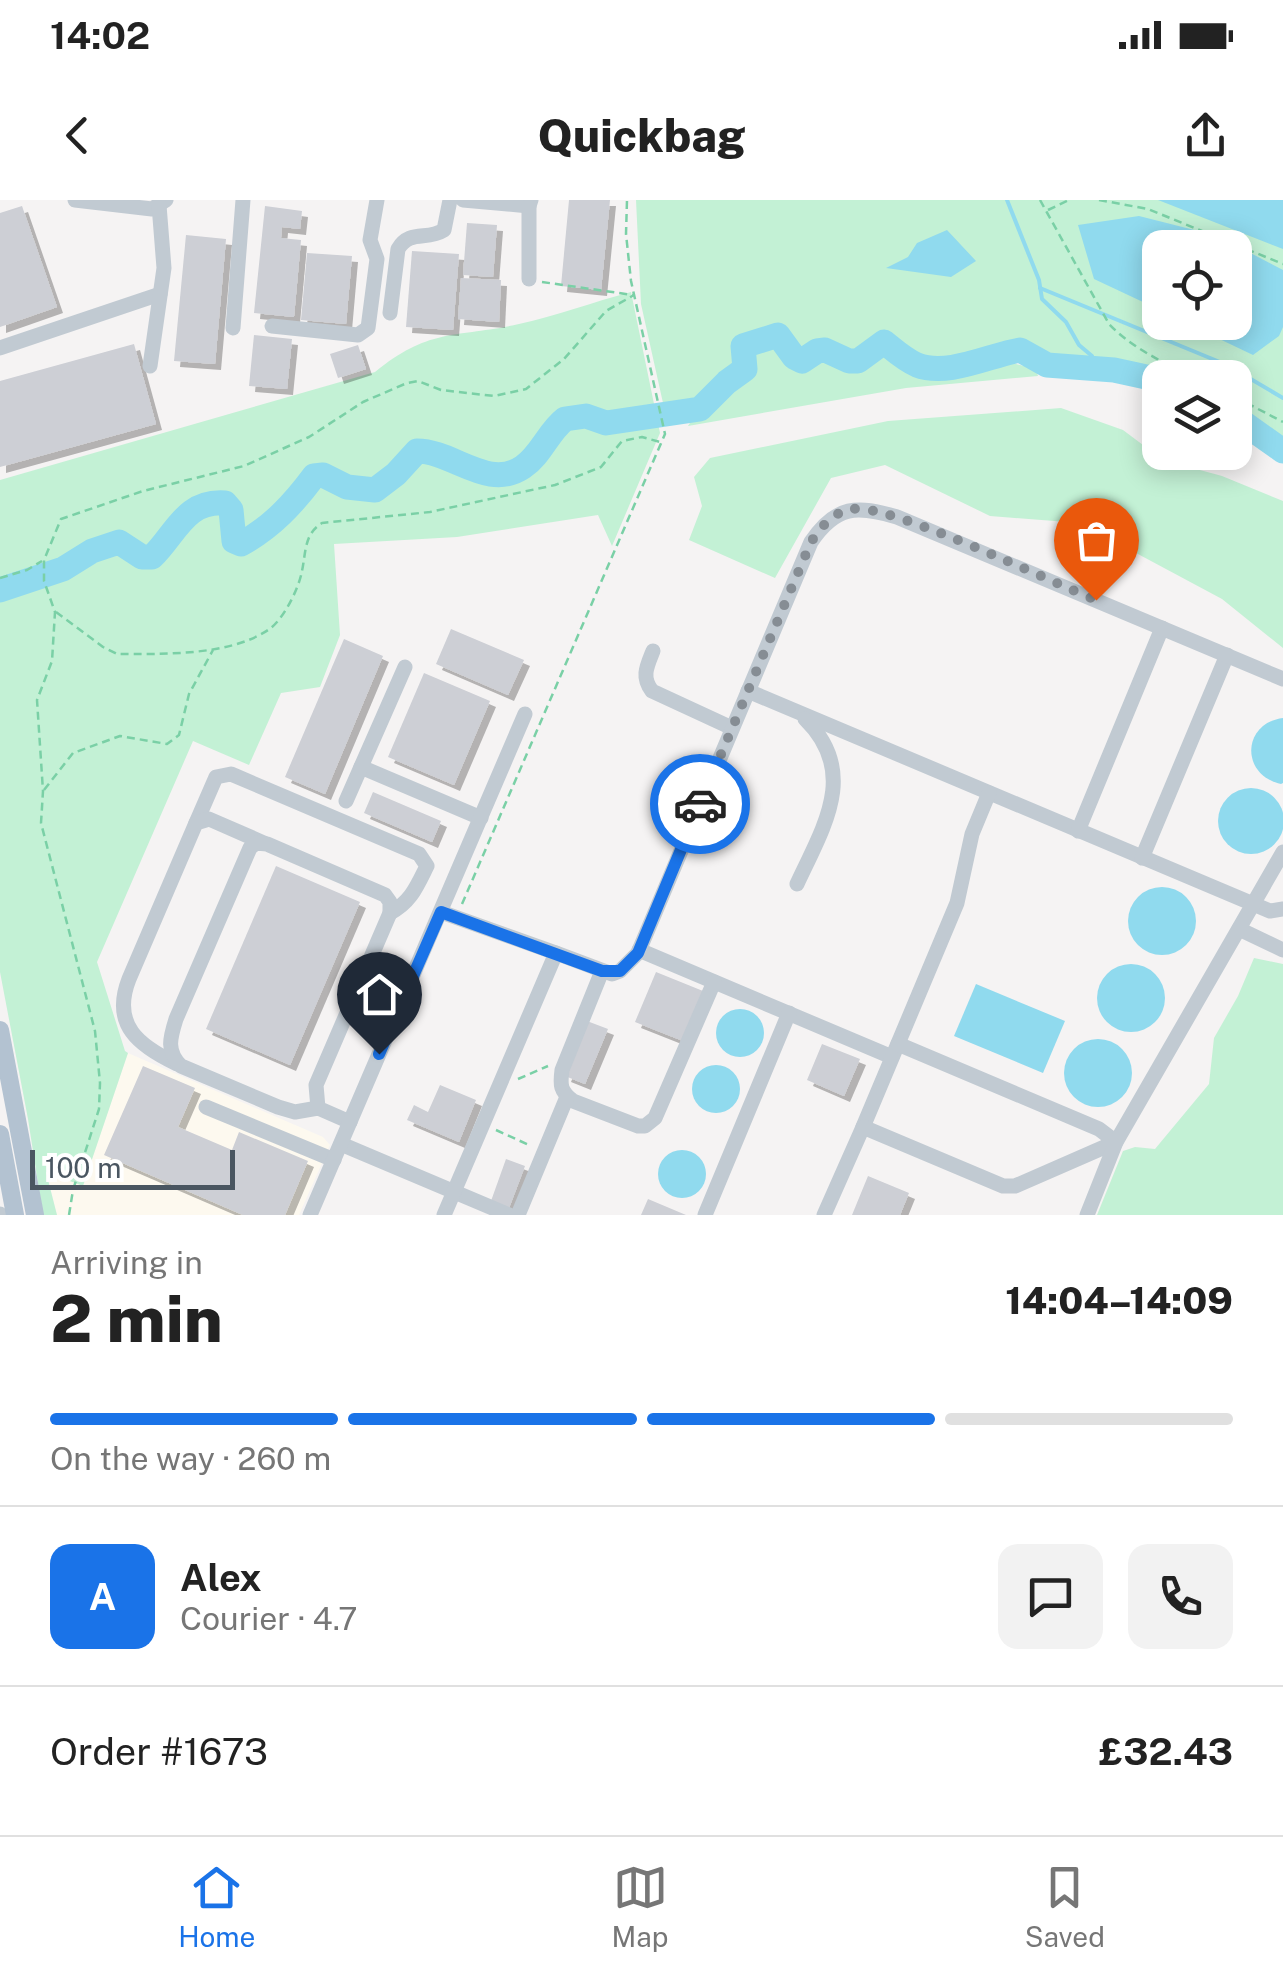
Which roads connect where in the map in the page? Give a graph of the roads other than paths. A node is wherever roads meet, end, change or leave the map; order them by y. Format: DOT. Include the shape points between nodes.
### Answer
graph roads {
  1 [pos="75,200"];
  2 [pos="243,200"];
  3 [pos="376,200"];
  4 [pos="450,200"];
  5 [pos="463,200"];
  6 [pos="162,202"];
  7 [pos="530,203"];
  8 [pos="529,279"];
  9 [pos="160,294"];
  10 [pos="390,313"];
  11 [pos="272,326"];
  12 [pos="233,328"];
  13 [pos="0,348"];
  14 [pos="150,366"];
  15 [pos="1162,628"];
  16 [pos="653,651"];
  17 [pos="1227,655"];
  18 [pos="405,668"];
  19 [pos="1283,678"];
  20 [pos="748,691"];
  21 [pos="798,712"];
  22 [pos="525,714"];
  23 [pos="732,728"];
  24 [pos="361,767"];
  25 [pos="989,793"];
  26 [pos="346,802"];
  27 [pos="481,818"];
  28 [pos="196,823"];
  29 [pos="1078,830"];
  30 [pos="266,844"];
  31 [pos="1283,852"];
  32 [pos="1142,858"];
  33 [pos="798,884"];
  34 [pos="406,904"];
  35 [pos="1253,904"];
  36 [pos="1283,909"];
  37 [pos="390,913"];
  38 [pos="445,916"];
  39 [pos="1239,929"];
  40 [pos="639,950"];
  41 [pos="1283,950"];
  42 [pos="556,953"];
  43 [pos="602,971"];
  44 [pos="714,982"];
  45 [pos="789,1014"];
  46 [pos="0,1030"];
  47 [pos="895,1050"];
  48 [pos="181,1066"];
  49 [pos="568,1097"];
  50 [pos="206,1106"];
  51 [pos="318,1108"];
  52 [pos="350,1122"];
  53 [pos="863,1127"];
  54 [pos="0,1134"];
  55 [pos="1116,1142"];
  56 [pos="341,1144"];
  57 [pos="334,1160"];
  58 [pos="452,1193"];
  59 [pos="15,1215"];
  60 [pos="35,1215"];
  61 [pos="310,1215"];
  62 [pos="444,1215"];
  63 [pos="509,1215"];
  64 [pos="518,1215"];
  65 [pos="705,1215"];
  66 [pos="824,1215"];
  67 [pos="1087,1215"];
  1 -- 6 [label="street" via="152,209"];
  2 -- 12 [label="street"];
  3 -- 11 [label="street" via="368,328 358,335"];
  4 -- 10 [label="street" via="444,230 411,236 398,249"];
  5 -- 7 [label="street"];
  6 -- 9 [label="street"];
  7 -- 8 [label="street"];
  9 -- 13 [label="street"];
  9 -- 14 [label="street"];
  15 -- 17 [label="street"];
  15 -- 20 [label="street" via="897,517 847,510 822,525 811,542"];
  15 -- 29 [label="street"];
  16 -- 23 [label="street" via="645,671 652,691"];
  17 -- 19 [label="street"];
  17 -- 32 [label="street"];
  18 -- 24 [label="street"];
  20 -- 21 [label="street"];
  20 -- 23 [label="street"];
  21 -- 25 [label="street"];
  21 -- 33 [label="street" via="830,751 834,774 827,818"];
  22 -- 27 [label="street"];
  23 -- 40 [label="street"];
  24 -- 26 [label="street"];
  24 -- 27 [label="street"];
  25 -- 29 [label="street"];
  25 -- 47 [label="street" via="957,903"];
  27 -- 38 [label="street"];
  28 -- 30 [label="street" via="209,819"];
  28 -- 34 [label="street" via="216,777 231,774 419,854 426,866"];
  28 -- 48 [label="street" via="122,998 137,1040"];
  29 -- 32 [label="street"];
  30 -- 37 [label="street" via="386,896"];
  30 -- 48 [label="street" via="250,848 176,1020 169,1046"];
  31 -- 35 [label="street"];
  32 -- 35 [label="street"];
  34 -- 37 [label="street"];
  34 -- 38 [label="street"];
  35 -- 36 [label="street" via="1270,912"];
  35 -- 39 [label="street"];
  37 -- 51 [label="street" via="316,1085"];
  38 -- 42 [label="street"];
  38 -- 52 [label="street"];
  39 -- 41 [label="street"];
  39 -- 55 [label="street"];
  40 -- 43 [label="street" via="620,971"];
  40 -- 44 [label="street"];
  42 -- 43 [label="street"];
  42 -- 58 [label="street"];
  43 -- 49 [label="street" via="567,1058 560,1084"];
  44 -- 45 [label="street"];
  44 -- 49 [label="street" via="650,1124 638,1126"];
  45 -- 47 [label="street"];
  45 -- 65 [label="street"];
  46 -- 60 [label="main road"];
  47 -- 53 [label="street"];
  47 -- 55 [label="street" via="1099,1128"];
  48 -- 51 [label="street" via="278,1107"];
  49 -- 64 [label="street"];
  50 -- 57 [label="street"];
  51 -- 52 [label="street"];
  52 -- 56 [label="street"];
  53 -- 55 [label="street" via="1003,1186"];
  53 -- 66 [label="street"];
  54 -- 59 [label="main road"];
  55 -- 67 [label="street"];
  56 -- 57 [label="street"];
  56 -- 58 [label="street"];
  57 -- 61 [label="street"];
  58 -- 62 [label="street"];
  58 -- 63 [label="street"];
}
